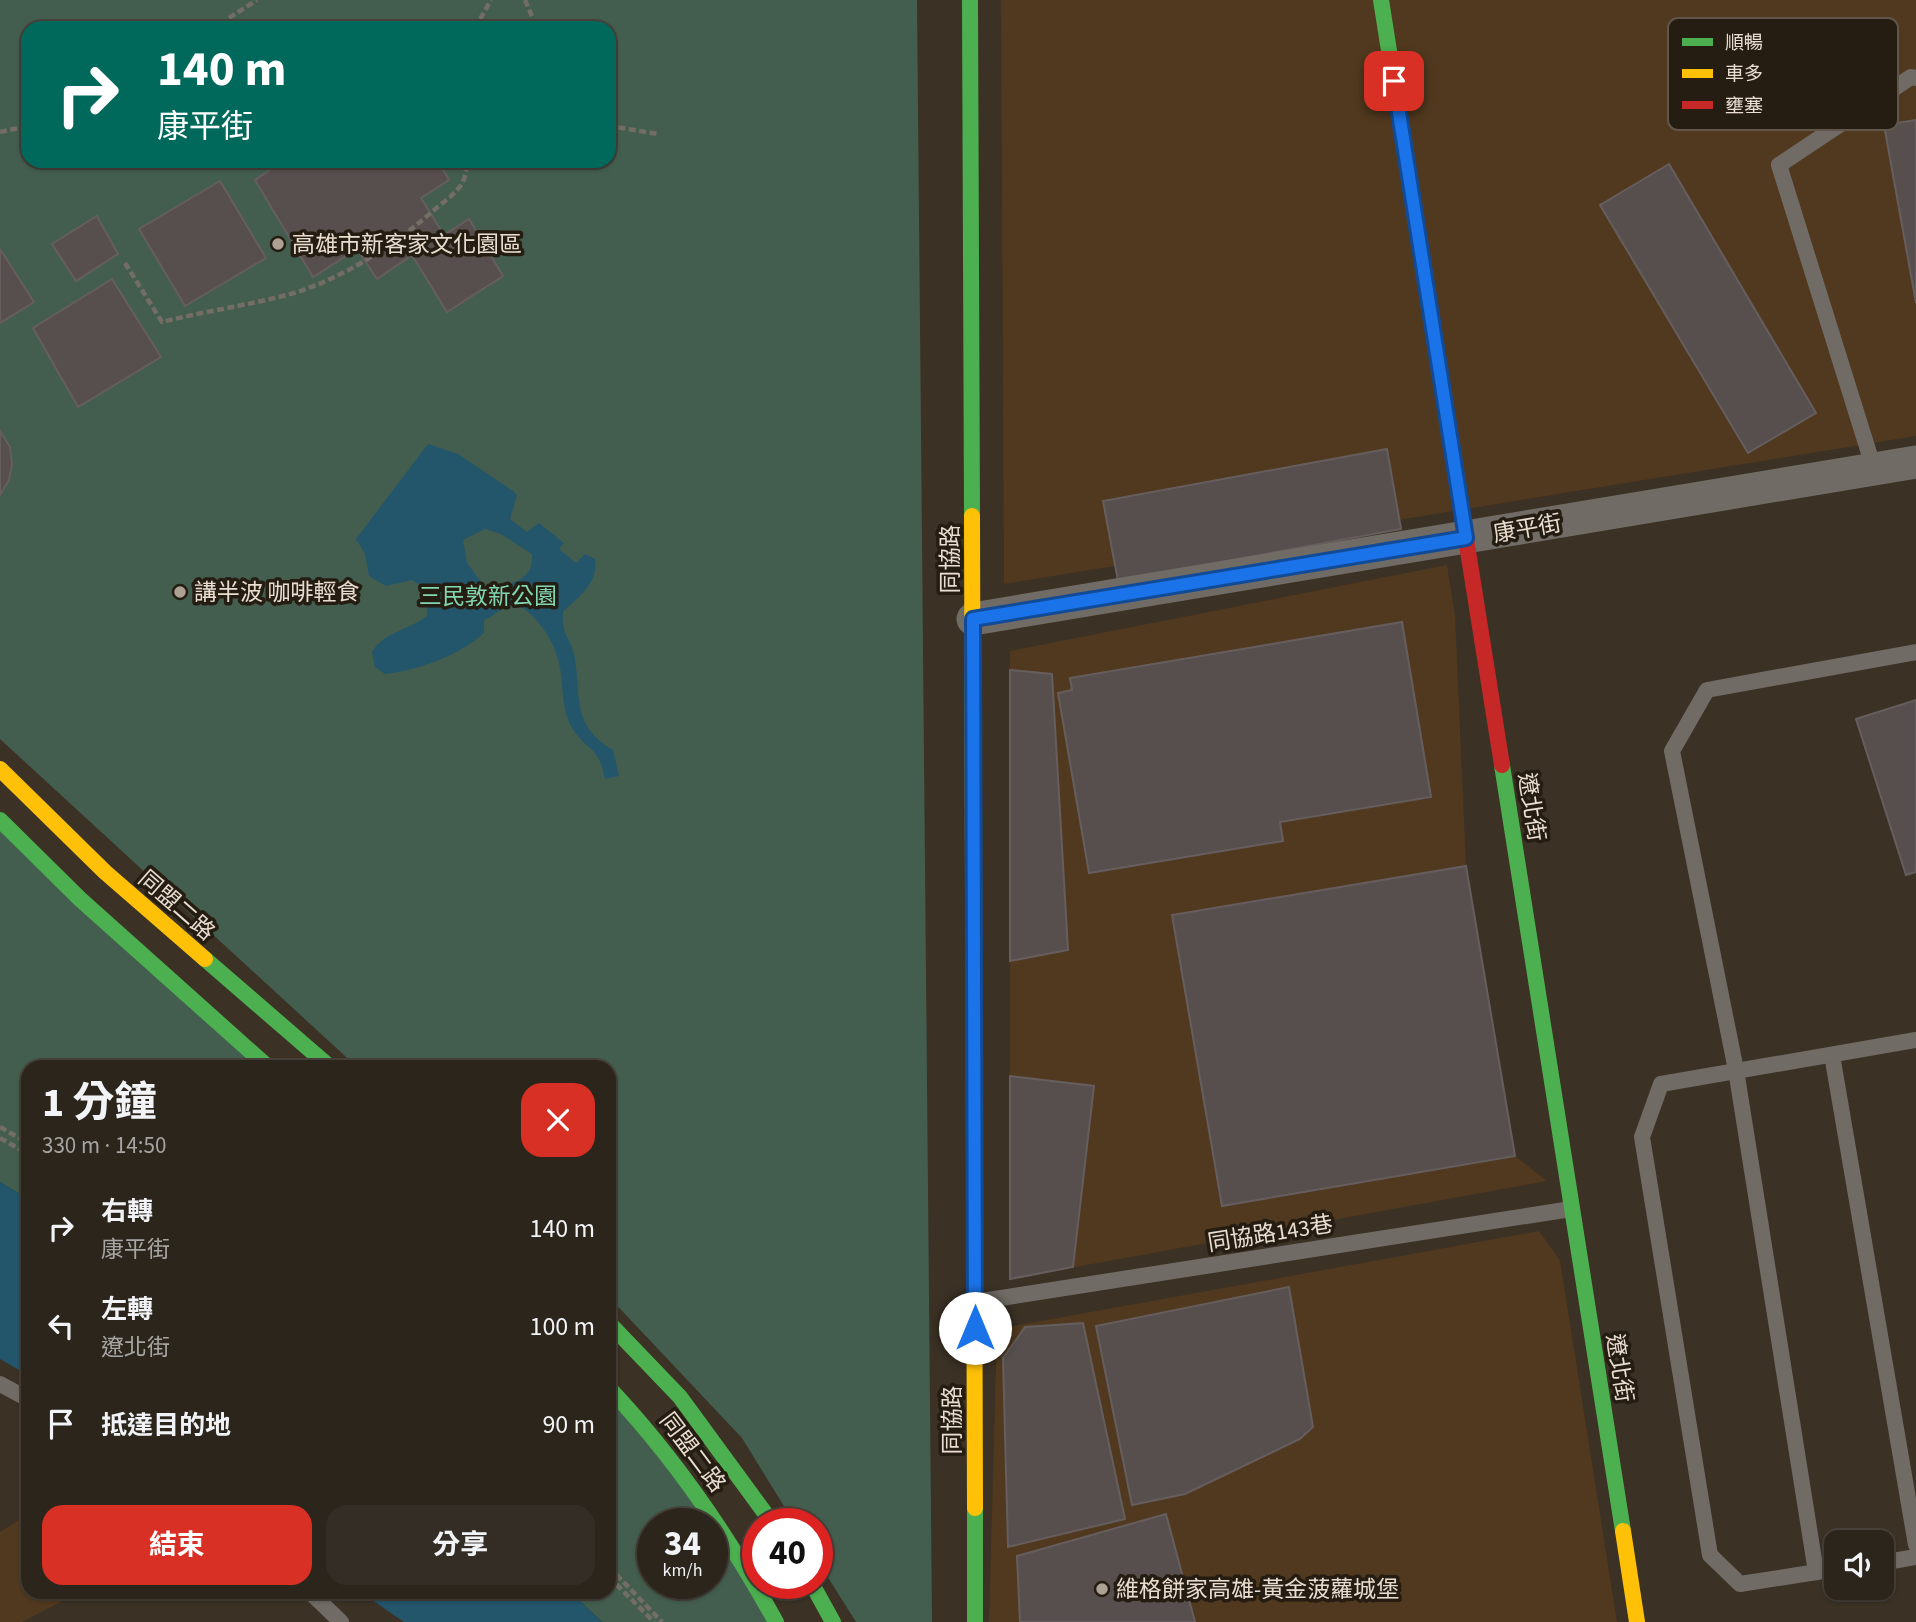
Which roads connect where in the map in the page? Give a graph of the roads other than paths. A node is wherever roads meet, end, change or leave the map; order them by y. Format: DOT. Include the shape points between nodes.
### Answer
graph roads {
  1 [pos="970,0"];
  2 [pos="1381,0"];
  3 [pos="1916,78"];
  4 [pos="1898,86"];
  5 [pos="1832,130"];
  6 [pos="1916,462"];
  7 [pos="1874,469"];
  8 [pos="1466,538"];
  9 [pos="973,619"];
  10 [pos="1916,652"];
  11 [pos="0,769"];
  12 [pos="0,820"];
  13 [pos="1916,1041"];
  14 [pos="1832,1055"];
  15 [pos="260,1060"];
  16 [pos="322,1060"];
  17 [pos="1736,1070"];
  18 [pos="1572,1208"];
  19 [pos="975,1302"];
  20 [pos="616,1330"];
  21 [pos="0,1384"];
  22 [pos="21,1395"];
  23 [pos="616,1395"];
  24 [pos="761,1508"];
  25 [pos="1916,1545"];
  26 [pos="1916,1557"];
  27 [pos="1894,1561"];
  28 [pos="1824,1571"];
  29 [pos="1816,1573"];
  30 [pos="317,1599"];
  31 [pos="820,1599"];
  32 [pos="341,1622"];
  33 [pos="776,1622"];
  34 [pos="833,1622"];
  35 [pos="975,1622"];
  36 [pos="1637,1622"];
  1 -- 9 [label="street, 同協路"];
  2 -- 8 [label="street, 遼北街"];
  3 -- 4 [label="lane"];
  5 -- 7 [label="lane" via="1779,165"];
  6 -- 7 [label="street, 康平街"];
  7 -- 8 [label="street, 康平街"];
  8 -- 9 [label="street, 康平街"];
  8 -- 18 [label="street, 遼北街"];
  9 -- 19 [label="street, 同協路"];
  10 -- 17 [label="lane" via="1707,690 1672,751"];
  11 -- 16 [label="street, 同盟二路" via="105,872"];
  12 -- 15 [label="street" via="80,899"];
  13 -- 14 [label="lane"];
  14 -- 17 [label="lane"];
  14 -- 25 [label="lane"];
  17 -- 29 [label="lane"];
  17 -- 29 [label="lane" via="1661,1084 1642,1137 1710,1555 1740,1584"];
  18 -- 19 [label="lane, 同協路143巷"];
  18 -- 36 [label="street, 遼北街"];
  19 -- 35 [label="street, 同協路"];
  20 -- 24 [label="street, 同盟二路" via="680,1397"];
  21 -- 22 [label="lane"];
  23 -- 33 [label="street, 同盟二路" via="713,1517"];
  26 -- 27 [label="lane"];
  28 -- 29 [label="lane"];
  30 -- 32 [label="lane"];
  31 -- 34 [label="street"];
}
